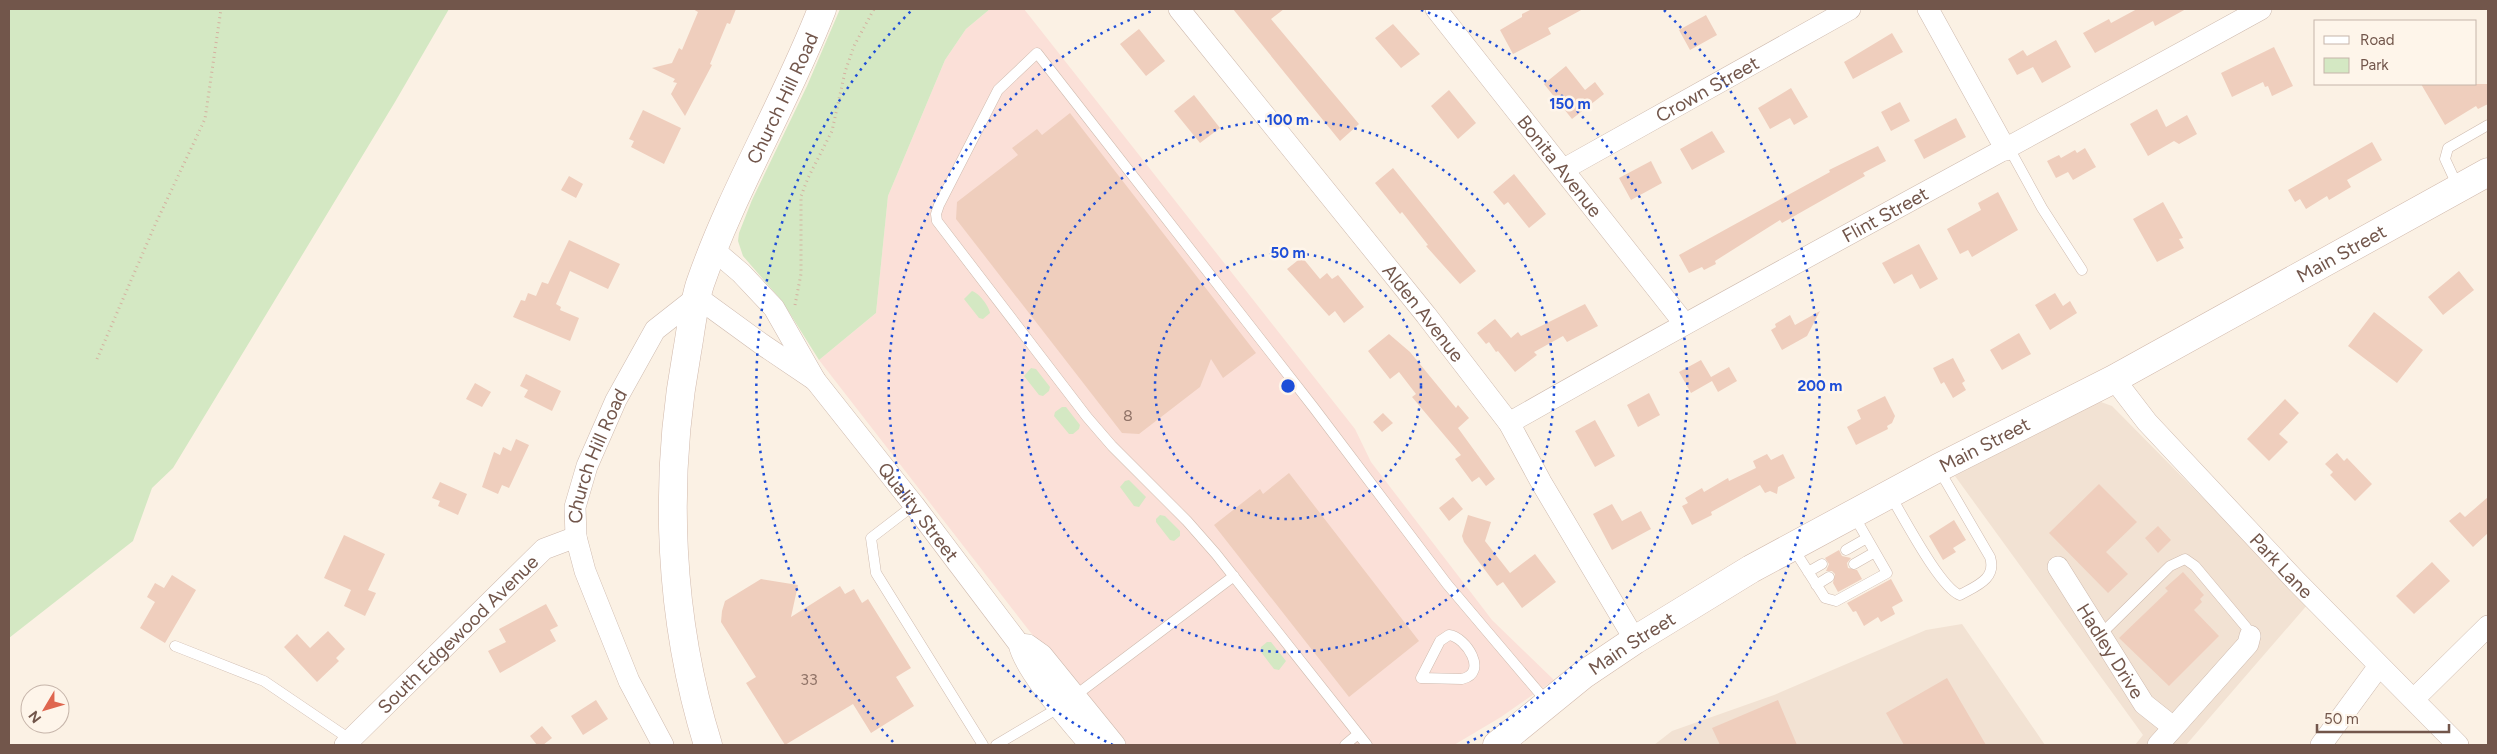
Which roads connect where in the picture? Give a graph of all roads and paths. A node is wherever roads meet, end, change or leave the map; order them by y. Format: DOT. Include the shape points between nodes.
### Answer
graph roads {
  1 [pos="221,9"];
  2 [pos="822,9"];
  3 [pos="874,9"];
  4 [pos="1179,9"];
  5 [pos="1850,9"];
  6 [pos="1928,9"];
  7 [pos="2261,9"];
  8 [pos="1443,11"];
  9 [pos="2488,125"];
  10 [pos="2007,149"];
  11 [pos="1564,169"];
  12 [pos="2488,172"];
  13 [pos="2458,188"];
  14 [pos="714,250"];
  15 [pos="2082,270"];
  16 [pos="696,297"];
  17 [pos="783,321"];
  18 [pos="1684,323"];
  19 [pos="97,359"];
  20 [pos="2114,379"];
  21 [pos="815,380"];
  22 [pos="1510,423"];
  23 [pos="1938,468"];
  24 [pos="1889,494"];
  25 [pos="914,505"];
  26 [pos="1853,513"];
  27 [pos="576,538"];
  28 [pos="1867,538"];
  29 [pos="1792,547"];
  30 [pos="1846,550"];
  31 [pos="1875,552"];
  32 [pos="1822,564"];
  33 [pos="1854,564"];
  34 [pos="2058,567"];
  35 [pos="1808,572"];
  36 [pos="1234,576"];
  37 [pos="1829,577"];
  38 [pos="1816,584"];
  39 [pos="2488,626"];
  40 [pos="2101,634"];
  41 [pos="2250,636"];
  42 [pos="1635,640"];
  43 [pos="175,646"];
  44 [pos="2379,666"];
  45 [pos="1421,678"];
  46 [pos="2414,699"];
  47 [pos="1068,701"];
  48 [pos="1547,703"];
  49 [pos="2173,727"];
  50 [pos="1358,734"];
  51 [pos="348,742"];
  52 [pos="663,745"];
  53 [pos="708,745"];
  54 [pos="983,745"];
  55 [pos="996,745"];
  56 [pos="1090,745"];
  57 [pos="1115,745"];
  58 [pos="1345,745"];
  59 [pos="1367,745"];
  60 [pos="1497,745"];
  61 [pos="2158,745"];
  62 [pos="2321,745"];
  63 [pos="2458,745"];
  1 -- 19 [label="path" via="205,120"];
  2 -- 14 [label="main road, Church Hill Road" via="798,69 728,212"];
  3 -- 17 [label="path" via="854,46 845,72 832,131 802,191 799,292 795,305"];
  4 -- 22 [label="street, Alden Avenue"];
  5 -- 11 [label="street, Crown Street"];
  6 -- 10 [label="street"];
  7 -- 10 [label="street, Flint Street"];
  8 -- 11 [label="street, Bonita Avenue"];
  9 -- 13 [label="lane" via="2448,148 2445,159"];
  10 -- 15 [label="lane"];
  10 -- 18 [label="street, Flint Street"];
  11 -- 18 [label="street, Bonita Avenue"];
  12 -- 13 [label="main road, Main Street"];
  13 -- 20 [label="main road, Main Street"];
  14 -- 16 [label="main road, Church Hill Road"];
  14 -- 17 [label="street, Quality Street" via="741,273"];
  16 -- 21 [label="street, Quality Street"];
  16 -- 27 [label="street, Church Hill Road" via="656,330 616,400 579,490 575,507"];
  16 -- 53 [label="main road, Church Hill Road" via="678,412 673,494 676,597 688,666"];
  17 -- 21 [label="street, Quality Street"];
  18 -- 22 [label="street, Flint Street"];
  20 -- 23 [label="main road, Main Street"];
  20 -- 44 [label="street, Park Lane" via="2147,422"];
  21 -- 25 [label="street, Quality Street"];
  22 -- 42 [label="street, Alden Avenue" via="1541,482"];
  23 -- 24 [label="main road, Main Street"];
  23 -- 24 [label="lane" via="1994,567 1984,581 1960,595 1940,577"];
  24 -- 26 [label="main road, Main Street"];
  25 -- 47 [label="street, Quality Street" via="1019,644 1024,661"];
  25 -- 54 [label="lane" via="871,538 876,573"];
  26 -- 28 [label="lane"];
  26 -- 29 [label="main road, Main Street"];
  27 -- 51 [label="street, South Edgewood Avenue" via="544,549"];
  27 -- 52 [label="street, Church Hill Road" via="585,571 629,681"];
  28 -- 30 [label="lane"];
  28 -- 31 [label="lane"];
  29 -- 35 [label="lane"];
  29 -- 42 [label="main road, Main Street" via="1706,595"];
  31 -- 33 [label="lane"];
  31 -- 38 [label="lane" via="1887,573 1836,601 1825,598"];
  32 -- 35 [label="lane"];
  34 -- 40 [label="street, Hadley Drive"];
  35 -- 38 [label="lane"];
  36 -- 47 [label="lane"];
  36 -- 48 [label="lane" via="1187,521 1087,417 937,221 939,205 998,90 1037,53 1442,576"];
  36 -- 50 [label="lane"];
  37 -- 38 [label="lane"];
  39 -- 46 [label="street"];
  40 -- 41 [label="lane" via="2170,566 2185,559 2195,566"];
  40 -- 49 [label="street, Hadley Drive" via="2144,704"];
  41 -- 49 [label="street" via="2248,644"];
  42 -- 48 [label="main road, Main Street"];
  43 -- 51 [label="lane" via="264,681"];
  44 -- 46 [label="street, Park Lane"];
  44 -- 62 [label="street"];
  45 -- 45 [label="lane" via="1468,678 1476,665 1461,640 1450,635 1440,641"];
  46 -- 63 [label="street, Park Lane"];
  47 -- 55 [label="lane"];
  47 -- 56 [label="street, Quality Street"];
  47 -- 57 [label="street, Quality Street"];
  48 -- 60 [label="main road, Main Street"];
  49 -- 61 [label="street"];
  50 -- 58 [label="lane"];
  50 -- 59 [label="lane"];
}
